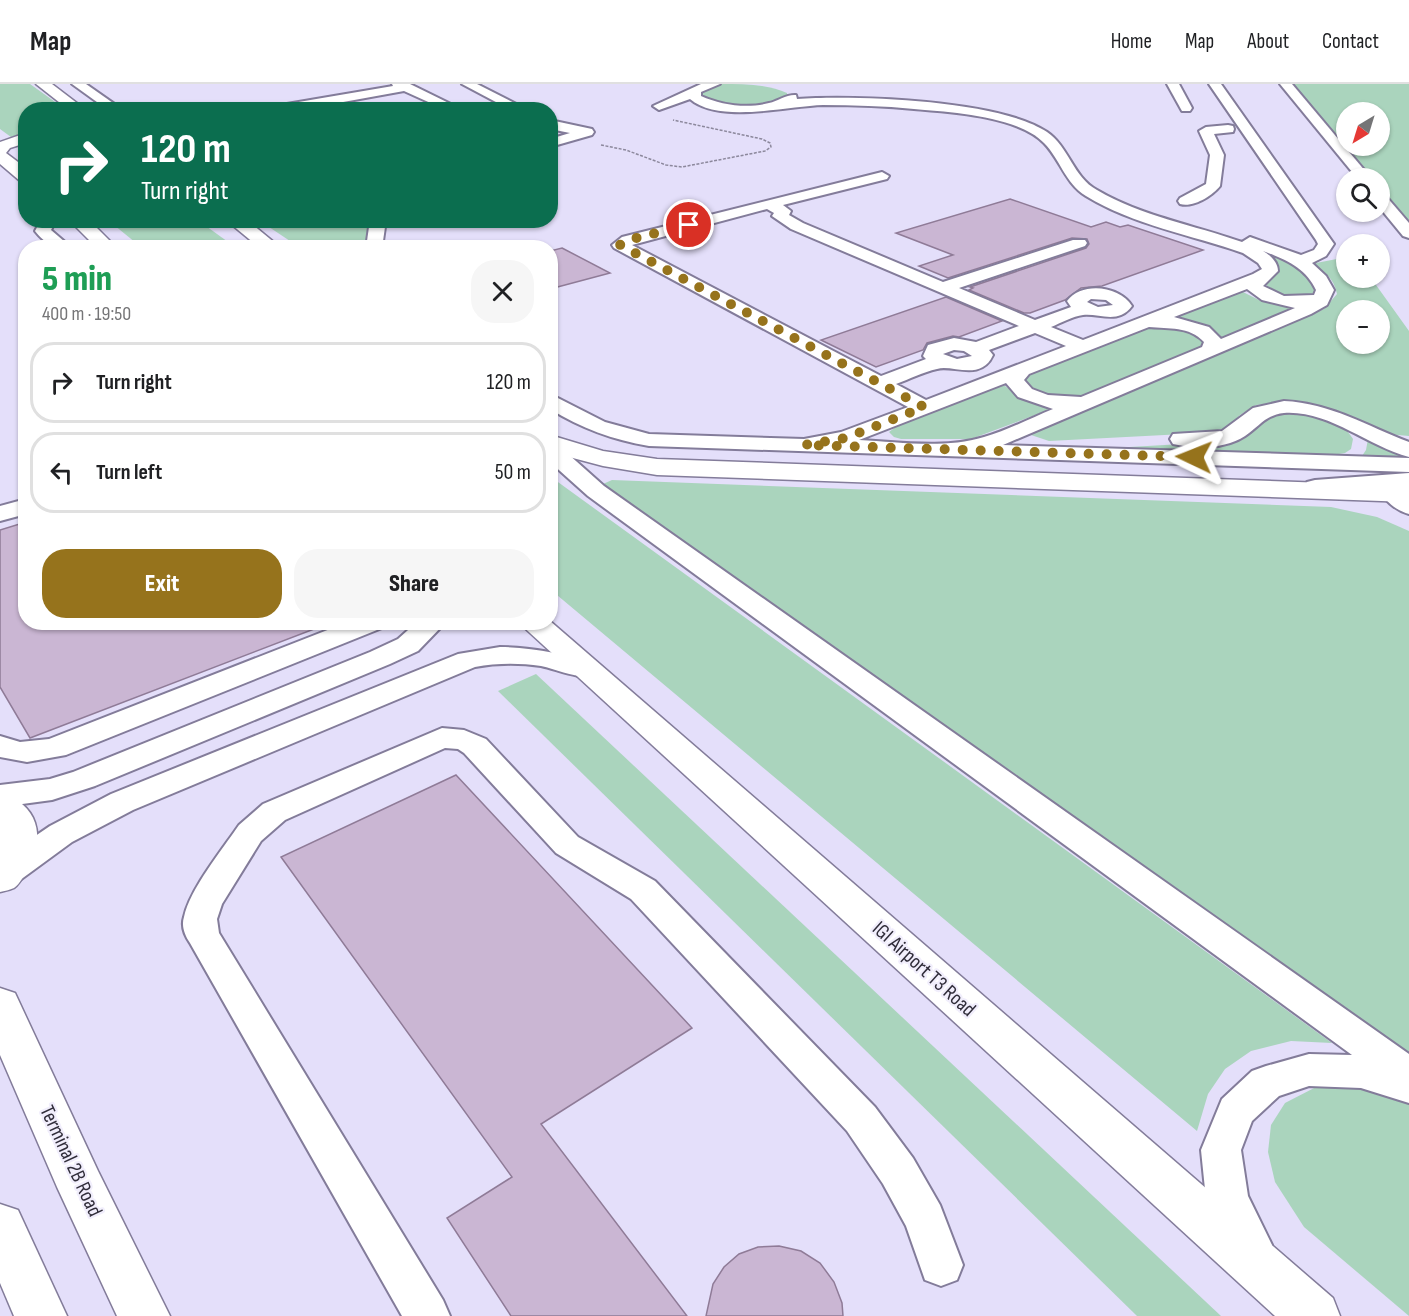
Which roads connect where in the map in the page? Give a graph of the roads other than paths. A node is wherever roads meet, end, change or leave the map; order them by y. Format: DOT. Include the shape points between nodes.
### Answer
graph roads {
  1 [pos="43,84"];
  2 [pos="78,84"];
  3 [pos="468,84"];
  4 [pos="714,84"];
  5 [pos="1173,84"];
  6 [pos="1215,84"];
  7 [pos="1286,84"];
  8 [pos="437,85"];
  9 [pos="405,87"];
  10 [pos="697,89"];
  11 [pos="68,102"];
  12 [pos="105,102"];
  13 [pos="320,102"];
  14 [pos="439,102"];
  15 [pos="505,102"];
  16 [pos="774,105"];
  17 [pos="659,106"];
  18 [pos="744,108"];
  19 [pos="1186,108"];
  20 [pos="695,114"];
  21 [pos="1242,121"];
  22 [pos="558,127"];
  23 [pos="18,140"];
  24 [pos="558,141"];
  25 [pos="0,154"];
  26 [pos="1356,168"];
  27 [pos="18,170"];
  28 [pos="882,176"];
  29 [pos="1185,201"];
  30 [pos="770,205"];
  31 [pos="1390,210"];
  32 [pos="45,228"];
  33 [pos="87,228"];
  34 [pos="246,228"];
  35 [pos="1409,233"];
  36 [pos="54,240"];
  37 [pos="99,240"];
  38 [pos="262,240"];
  39 [pos="1079,243"];
  40 [pos="1300,262"];
  41 [pos="1259,278"];
  42 [pos="944,287"];
  43 [pos="1324,296"];
  44 [pos="1084,308"];
  45 [pos="1143,323"];
  46 [pos="1036,326"];
  47 [pos="1084,346"];
  48 [pos="1209,350"];
  49 [pos="1022,370"];
  50 [pos="879,384"];
  51 [pos="1087,401"];
  52 [pos="558,405"];
  53 [pos="924,407"];
  54 [pos="1349,423"];
  55 [pos="1374,436"];
  56 [pos="1409,442"];
  57 [pos="558,445"];
  58 [pos="804,445"];
  59 [pos="948,449"];
  60 [pos="1409,450"];
  61 [pos="1011,452"];
  62 [pos="558,457"];
  63 [pos="1331,461"];
  64 [pos="1409,465"];
  65 [pos="1405,493"];
  66 [pos="18,508"];
  67 [pos="0,514"];
  68 [pos="18,523"];
  69 [pos="0,528"];
  70 [pos="312,630"];
  71 [pos="354,630"];
  72 [pos="424,630"];
  73 [pos="542,630"];
  74 [pos="587,669"];
  75 [pos="3,748"];
  76 [pos="0,796"];
  77 [pos="0,806"];
  78 [pos="1,880"];
  79 [pos="0,1005"];
  80 [pos="1409,1075"];
  81 [pos="1409,1086"];
  82 [pos="0,1227"];
  83 [pos="940,1265"];
  84 [pos="1305,1309"];
  85 [pos="41,1316"];
  86 [pos="144,1316"];
  87 [pos="427,1316"];
  1 -- 11 [label="main road"];
  2 -- 12 [label="street"];
  3 -- 15 [label="street"];
  4 -- 10 [label="street"];
  5 -- 19 [label="street"];
  6 -- 21 [label="street"];
  7 -- 26 [label="street"];
  8 -- 9 [label="street"];
  9 -- 13 [label="street"];
  9 -- 14 [label="street"];
  10 -- 17 [label="street"];
  10 -- 18 [label="street" via="696,98 703,102"];
  16 -- 18 [label="street"];
  16 -- 40 [label="street" via="793,98 794,93 786,88 833,97 968,107 1029,121 1070,143 1087,174 1110,192"];
  16 -- 41 [label="street" via="819,101 936,108 1026,126 1048,138 1083,188 1127,210 1257,255 1270,267"];
  18 -- 20 [label="street"];
  21 -- 29 [label="street" via="1206,131 1216,155 1213,186"];
  21 -- 40 [label="street" via="1326,244 1320,253"];
  22 -- 24 [label="street" via="587,132"];
  23 -- 25 [label="main road" via="5,145"];
  25 -- 27 [label="main road"];
  28 -- 30 [label="street"];
  30 -- 42 [label="street" via="783,211 780,216 797,226"];
  30 -- 50 [label="street" via="620,245"];
  31 -- 35 [label="street"];
  32 -- 36 [label="street" via="43,231"];
  33 -- 37 [label="main road"];
  34 -- 38 [label="main road"];
  39 -- 42 [label="street"];
  40 -- 43 [label="street" via="1319,277"];
  41 -- 43 [label="street" via="1255,288 1270,297 1308,302"];
  41 -- 45 [label="street"];
  42 -- 46 [label="street"];
  43 -- 48 [label="street" via="1305,310"];
  44 -- 46 [label="street"];
  45 -- 47 [label="street"];
  45 -- 48 [label="street" via="1177,324 1199,330 1214,342"];
  46 -- 47 [label="street"];
  46 -- 50 [label="street" via="975,349 983,355 975,364 939,361"];
  47 -- 49 [label="street"];
  48 -- 51 [label="street"];
  49 -- 51 [label="street" via="1014,380 1024,392 1058,403"];
  49 -- 53 [label="street"];
  50 -- 53 [label="street"];
  51 -- 59 [label="street" via="992,442"];
  52 -- 58 [label="street" via="592,426 628,437"];
  53 -- 58 [label="street" via="846,438"];
  54 -- 55 [label="street"];
  54 -- 61 [label="street" via="1316,412 1286,408 1256,415 1240,431 1227,437 1109,442"];
  54 -- 63 [label="street" via="1361,435 1361,446 1352,457"];
  55 -- 56 [label="street"];
  55 -- 60 [label="street"];
  57 -- 65 [label="main road" via="591,457 657,466"];
  58 -- 59 [label="street"];
  59 -- 61 [label="street"];
  61 -- 63 [label="street"];
  62 -- 80 [label="street" via="596,491"];
  63 -- 64 [label="street"];
  66 -- 67 [label="street"];
  68 -- 69 [label="street"];
  70 -- 75 [label="street"];
  71 -- 75 [label="street" via="55,748 30,752"];
  72 -- 76 [label="street" via="408,645 380,658 84,779 52,789"];
  73 -- 74 [label="main road, IGI Airport T3 Road"];
  74 -- 78 [label="street" via="513,654 468,660 122,802 61,834"];
  74 -- 84 [label="main road, IGI Airport T3 Road"];
  77 -- 78 [label="main road" via="14,817 20,834 16,855"];
  79 -- 86 [label="main road, Terminal 2B Road"];
  81 -- 84 [label="street" via="1361,1072 1309,1070 1266,1083 1236,1111 1221,1150 1227,1199 1252,1252"];
  82 -- 85 [label="main road"];
  83 -- 87 [label="street" via="925,1219 898,1171 861,1119 643,890 567,845 475,746 464,740 442,738 274,812 259,823 206,903 200,919 202,934"];
}
